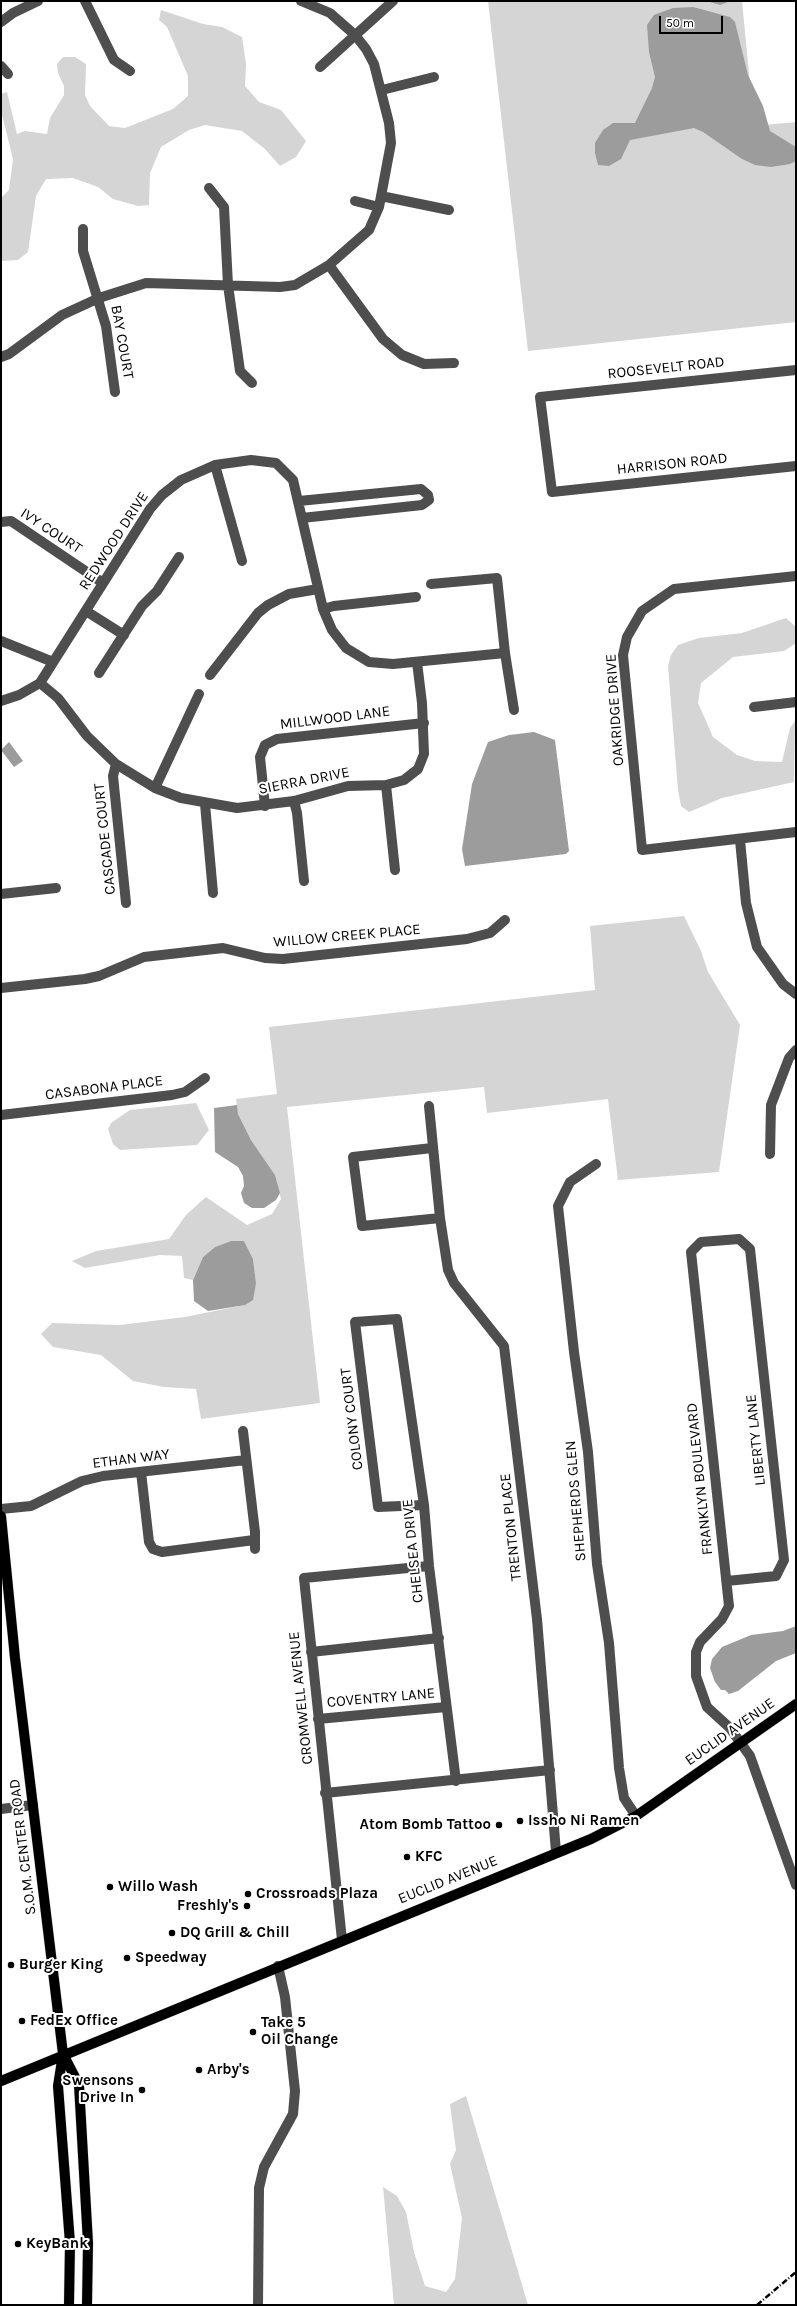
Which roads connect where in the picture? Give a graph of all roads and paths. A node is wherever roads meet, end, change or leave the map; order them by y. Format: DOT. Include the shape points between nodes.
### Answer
graph roads {
  1 [pos="38,1"];
  2 [pos="85,1"];
  3 [pos="301,1"];
  4 [pos="393,1"];
  5 [pos="1,22"];
  6 [pos="355,35"];
  7 [pos="1,66"];
  8 [pos="320,66"];
  9 [pos="130,70"];
  10 [pos="8,74"];
  11 [pos="434,77"];
  12 [pos="382,90"];
  13 [pos="209,188"];
  14 [pos="381,196"];
  15 [pos="355,201"];
  16 [pos="379,206"];
  17 [pos="449,210"];
  18 [pos="83,229"];
  19 [pos="329,265"];
  20 [pos="228,285"];
  21 [pos="99,298"];
  22 [pos="1,357"];
  23 [pos="454,363"];
  24 [pos="796,370"];
  25 [pos="252,383"];
  26 [pos="115,392"];
  27 [pos="216,465"];
  28 [pos="796,466"];
  29 [pos="552,492"];
  30 [pos="299,501"];
  31 [pos="302,518"];
  32 [pos="1,522"];
  33 [pos="179,558"];
  34 [pos="242,561"];
  35 [pos="796,576"];
  36 [pos="103,583"];
  37 [pos="431,584"];
  38 [pos="318,589"];
  39 [pos="416,597"];
  40 [pos="323,609"];
  41 [pos="86,611"];
  42 [pos="124,635"];
  43 [pos="1,641"];
  44 [pos="505,652"];
  45 [pos="53,662"];
  46 [pos="417,662"];
  47 [pos="99,673"];
  48 [pos="210,675"];
  49 [pos="40,683"];
  50 [pos="199,694"];
  51 [pos="1,701"];
  52 [pos="796,702"];
  53 [pos="754,707"];
  54 [pos="514,710"];
  55 [pos="424,723"];
  56 [pos="116,764"];
  57 [pos="386,784"];
  58 [pos="155,788"];
  59 [pos="294,802"];
  60 [pos="205,804"];
  61 [pos="265,806"];
  62 [pos="796,832"];
  63 [pos="740,840"];
  64 [pos="395,870"];
  65 [pos="304,881"];
  66 [pos="56,888"];
  67 [pos="213,893"];
  68 [pos="1,894"];
  69 [pos="126,903"];
  70 [pos="505,920"];
  71 [pos="1,988"];
  72 [pos="796,994"];
  73 [pos="796,1050"];
  74 [pos="205,1078"];
  75 [pos="429,1106"];
  76 [pos="1,1115"];
  77 [pos="432,1148"];
  78 [pos="770,1154"];
  79 [pos="596,1164"];
  80 [pos="440,1218"];
  81 [pos="750,1249"];
  82 [pos="397,1319"];
  83 [pos="243,1430"];
  84 [pos="246,1460"];
  85 [pos="141,1472"];
  86 [pos="424,1505"];
  87 [pos="1,1509"];
  88 [pos="1,1516"];
  89 [pos="429,1566"];
  90 [pos="727,1581"];
  91 [pos="439,1638"];
  92 [pos="311,1652"];
  93 [pos="796,1704"];
  94 [pos="446,1707"];
  95 [pos="318,1719"];
  96 [pos="742,1743"];
  97 [pos="550,1770"];
  98 [pos="456,1780"];
  99 [pos="325,1793"];
  100 [pos="33,1805"];
  101 [pos="1,1808"];
  102 [pos="636,1816"];
  103 [pos="556,1852"];
  104 [pos="796,1885"];
  105 [pos="342,1940"];
  106 [pos="278,1966"];
  107 [pos="63,2054"];
  108 [pos="1,2081"];
  109 [pos="69,2305"];
  110 [pos="87,2305"];
  111 [pos="258,2305"];
  1 -- 5 [label="street" via="13,12"];
  2 -- 9 [label="street" via="114,60"];
  3 -- 6 [label="street" via="330,13"];
  4 -- 6 [label="street"];
  6 -- 8 [label="street"];
  6 -- 12 [label="street" via="374,64"];
  7 -- 10 [label="street"];
  11 -- 12 [label="street"];
  12 -- 14 [label="street" via="390,143"];
  13 -- 20 [label="street" via="224,207"];
  14 -- 16 [label="street"];
  14 -- 17 [label="street"];
  15 -- 16 [label="street"];
  16 -- 19 [label="street" via="369,230"];
  18 -- 21 [label="street, BAY COURT" via="84,251"];
  19 -- 20 [label="street" via="295,285"];
  19 -- 23 [label="street" via="383,338 402,355 424,364"];
  20 -- 21 [label="street" via="146,283"];
  20 -- 25 [label="street" via="240,372"];
  21 -- 22 [label="street" via="62,315 9,354"];
  21 -- 26 [label="street, BAY COURT" via="106,326"];
  24 -- 29 [label="street, ROOSEVELT ROAD" via="540,397"];
  27 -- 30 [label="street, REDWOOD DRIVE" via="251,460 276,463 294,480"];
  27 -- 34 [label="street"];
  27 -- 36 [label="street, REDWOOD DRIVE" via="181,480 162,495 150,509"];
  28 -- 29 [label="street, HARRISON ROAD"];
  30 -- 31 [label="street, REDWOOD DRIVE"];
  30 -- 31 [label="street" via="421,489 428,495 429,500 422,505"];
  31 -- 38 [label="street"];
  32 -- 36 [label="street, IVY COURT" via="11,521"];
  33 -- 42 [label="street" via="157,591 142,606"];
  35 -- 63 [label="street, OAKRIDGE DRIVE" via="674,589 642,611 628,637 623,655 642,850"];
  36 -- 41 [label="street, REDWOOD DRIVE"];
  37 -- 44 [label="street" via="497,578"];
  38 -- 40 [label="street"];
  38 -- 48 [label="street" via="288,594 268,605 258,613"];
  39 -- 40 [label="street"];
  40 -- 46 [label="street" via="332,630 346,648 369,662"];
  41 -- 42 [label="street"];
  41 -- 45 [label="street, REDWOOD DRIVE"];
  42 -- 47 [label="street"];
  43 -- 45 [label="street"];
  44 -- 46 [label="street"];
  44 -- 54 [label="street"];
  45 -- 49 [label="street, REDWOOD DRIVE"];
  46 -- 55 [label="street, SIERRA DRIVE"];
  49 -- 51 [label="street, REDWOOD DRIVE" via="19,695"];
  49 -- 56 [label="street, CASCADE COURT" via="58,698 87,736"];
  50 -- 58 [label="street"];
  52 -- 53 [label="street"];
  55 -- 57 [label="street, SIERRA DRIVE" via="424,754 418,769 404,780"];
  55 -- 61 [label="street, MILLWOOD LANE" via="277,739 265,745 260,757"];
  56 -- 58 [label="street, SIERRA DRIVE"];
  56 -- 69 [label="street, CASCADE COURT" via="113,776"];
  57 -- 59 [label="street, SIERRA DRIVE" via="348,786"];
  57 -- 64 [label="street"];
  58 -- 60 [label="street, SIERRA DRIVE"];
  59 -- 61 [label="street, SIERRA DRIVE"];
  59 -- 65 [label="street"];
  60 -- 61 [label="street, SIERRA DRIVE" via="237,808"];
  60 -- 67 [label="street"];
  62 -- 63 [label="street, OAKRIDGE DRIVE"];
  63 -- 72 [label="street" via="746,902 757,947 783,984"];
  66 -- 68 [label="street"];
  70 -- 71 [label="street, WILLOW CREEK PLACE" via="490,933 466,939 283,959 265,958 223,948 144,957 99,976 85,979"];
  73 -- 78 [label="street" via="789,1058 771,1105"];
  74 -- 76 [label="street, CASABONA PLACE" via="186,1092 172,1095"];
  75 -- 77 [label="street, TRENTON PLACE"];
  77 -- 80 [label="street, TRENTON PLACE"];
  77 -- 80 [label="street" via="353,1157 362,1226"];
  79 -- 102 [label="street, SHEPHERDS GLEN" via="570,1182 558,1206 588,1452 619,1768 624,1798"];
  80 -- 97 [label="street, TRENTON PLACE" via="448,1270 454,1283 504,1346 537,1619"];
  81 -- 90 [label="street, LIBERTY LANE" via="784,1560 776,1576"];
  81 -- 90 [label="street, FRANKLYN BOULEVARD" via="739,1239 700,1242 691,1252"];
  82 -- 86 [label="street, CHELSEA DRIVE"];
  82 -- 86 [label="street, COLONY COURT" via="355,1322 378,1507"];
  83 -- 84 [label="street"];
  84 -- 85 [label="street, ETHAN WAY"];
  84 -- 85 [label="street" via="255,1545 162,1552 153,1549 149,1542"];
  85 -- 87 [label="street, ETHAN WAY" via="82,1481 31,1506"];
  86 -- 89 [label="street, CHELSEA DRIVE"];
  88 -- 100 [label="main road, S.O.M. CENTER ROAD"];
  89 -- 91 [label="street, CHELSEA DRIVE"];
  89 -- 92 [label="street, CROMWELL AVENUE" via="304,1578"];
  90 -- 96 [label="street, FRANKLYN BOULEVARD" via="729,1606 722,1619 700,1642 696,1652 696,1676 707,1707"];
  91 -- 92 [label="street"];
  91 -- 94 [label="street, CHELSEA DRIVE"];
  92 -- 95 [label="street, CROMWELL AVENUE"];
  93 -- 96 [label="main road, EUCLID AVENUE"];
  94 -- 95 [label="street, COVENTRY LANE"];
  94 -- 98 [label="street, CHELSEA DRIVE"];
  95 -- 99 [label="street, CROMWELL AVENUE"];
  96 -- 102 [label="main road, EUCLID AVENUE"];
  96 -- 104 [label="street, FRANKLYN BOULEVARD" via="750,1756"];
  97 -- 98 [label="street"];
  97 -- 103 [label="street, TRENTON PLACE"];
  98 -- 99 [label="street"];
  99 -- 105 [label="street, CROMWELL AVENUE"];
  100 -- 101 [label="street"];
  100 -- 107 [label="main road, S.O.M. CENTER ROAD"];
  102 -- 103 [label="main road, EUCLID AVENUE"];
  103 -- 105 [label="main road, EUCLID AVENUE"];
  105 -- 106 [label="main road, EUCLID AVENUE"];
  106 -- 107 [label="main road, EUCLID AVENUE"];
  106 -- 111 [label="street" via="285,1997 295,2091 292,2114 286,2130 264,2167 259,2188"];
  107 -- 108 [label="main road, EUCLID AVENUE"];
  107 -- 109 [label="main road, S.O.M. CENTER ROAD" via="58,2086 70,2243"];
  107 -- 110 [label="main road, S.O.M. CENTER ROAD" via="78,2085 88,2243"];
}
